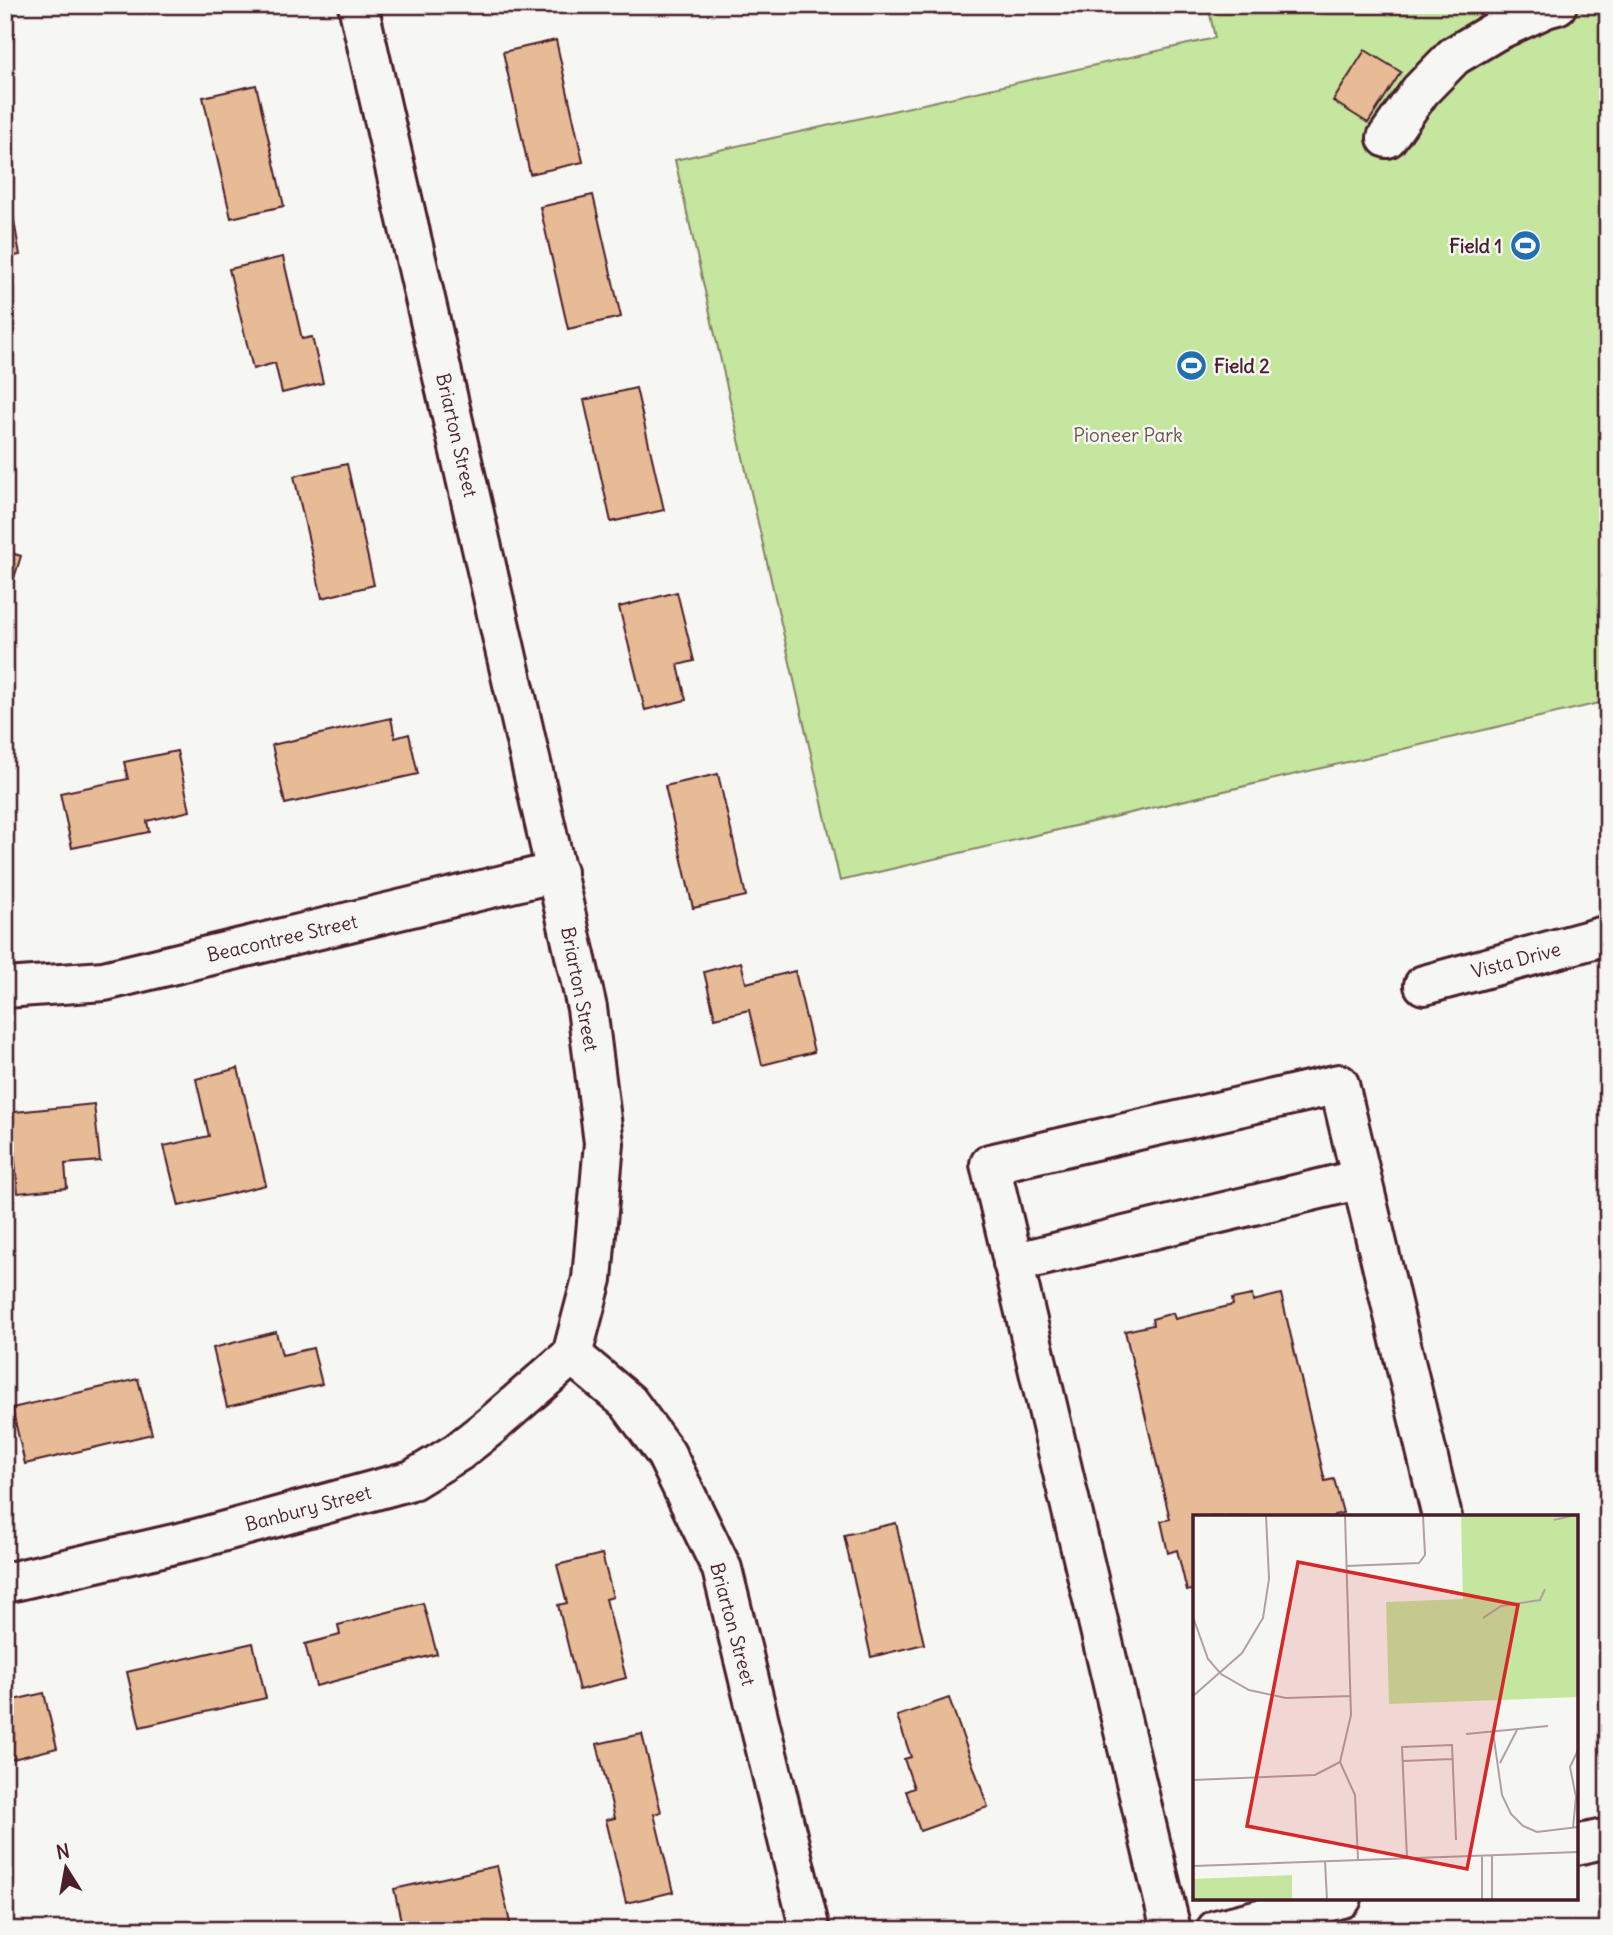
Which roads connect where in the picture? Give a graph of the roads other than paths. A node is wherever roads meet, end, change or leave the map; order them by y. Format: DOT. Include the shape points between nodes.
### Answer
graph roads {
  1 [pos="358,5"];
  2 [pos="1557,5"];
  3 [pos="1387,138"];
  4 [pos="557,872"];
  5 [pos="1608,936"];
  6 [pos="1424,985"];
  7 [pos="5,988"];
  8 [pos="1361,1179"];
  9 [pos="1013,1263"];
  10 [pos="572,1355"];
  11 [pos="1442,1515"];
  12 [pos="5,1583"];
  13 [pos="1608,1839"];
  14 [pos="1578,1845"];
  15 [pos="1334,1900"];
  16 [pos="810,1930"];
  17 [pos="1171,1930"];
  18 [pos="1216,1930"];
  1 -- 4 [label="street, Briarton Street"];
  2 -- 3 [label="street" via="1496,31 1454,56 1420,91"];
  4 -- 7 [label="street, Beacontree Street" via="104,981"];
  4 -- 10 [label="street, Briarton Street" via="587,1008 604,1143 592,1279"];
  5 -- 6 [label="street, Vista Drive"];
  8 -- 9 [label="street"];
  8 -- 9 [label="street" via="1339,1084 990,1164"];
  8 -- 11 [label="street"];
  9 -- 17 [label="street"];
  10 -- 12 [label="street, Banbury Street" via="467,1445 412,1480 196,1539"];
  10 -- 16 [label="street, Briarton Street" via="628,1402 666,1454 722,1569"];
  13 -- 14 [label="street"];
  15 -- 18 [label="street"];
}
